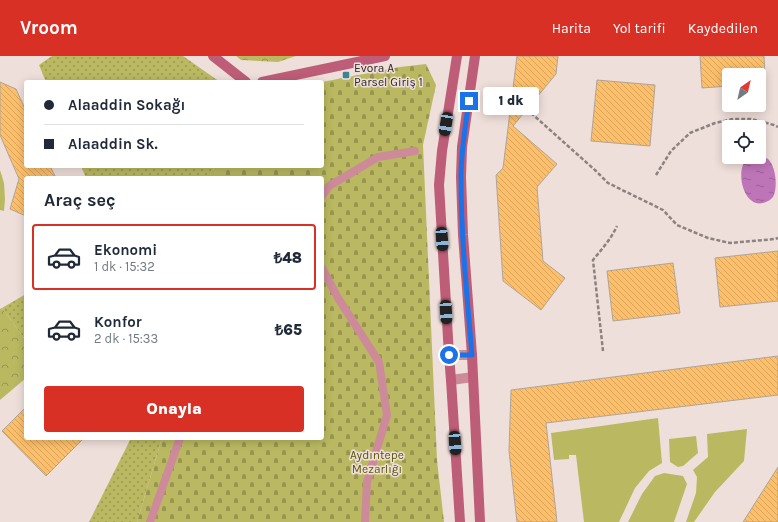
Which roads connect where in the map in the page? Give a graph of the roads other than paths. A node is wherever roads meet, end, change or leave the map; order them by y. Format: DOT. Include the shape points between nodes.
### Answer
graph roads {
  1 [pos="213,56"];
  2 [pos="385,56"];
  3 [pos="457,56"];
  4 [pos="475,56"];
  5 [pos="243,80"];
  6 [pos="271,80"];
  7 [pos="415,151"];
  8 [pos="324,193"];
  9 [pos="324,272"];
  10 [pos="449,355"];
  11 [pos="472,355"];
  12 [pos="473,377"];
  13 [pos="452,380"];
  14 [pos="179,440"];
  15 [pos="150,522"];
  16 [pos="365,522"];
  17 [pos="460,522"];
  18 [pos="480,522"];
  1 -- 5 [label="street"];
  2 -- 6 [label="street"];
  3 -- 10 [label="street" via="439,186"];
  4 -- 11 [label="street" via="462,147 461,177"];
  7 -- 8 [label="lane" via="378,157 329,186"];
  9 -- 16 [label="lane" via="379,362 387,415 367,482"];
  10 -- 11 [label="street"];
  10 -- 13 [label="street"];
  11 -- 12 [label="street"];
  12 -- 13 [label="street"];
  12 -- 18 [label="street"];
  13 -- 17 [label="street"];
  14 -- 15 [label="lane"];
}
